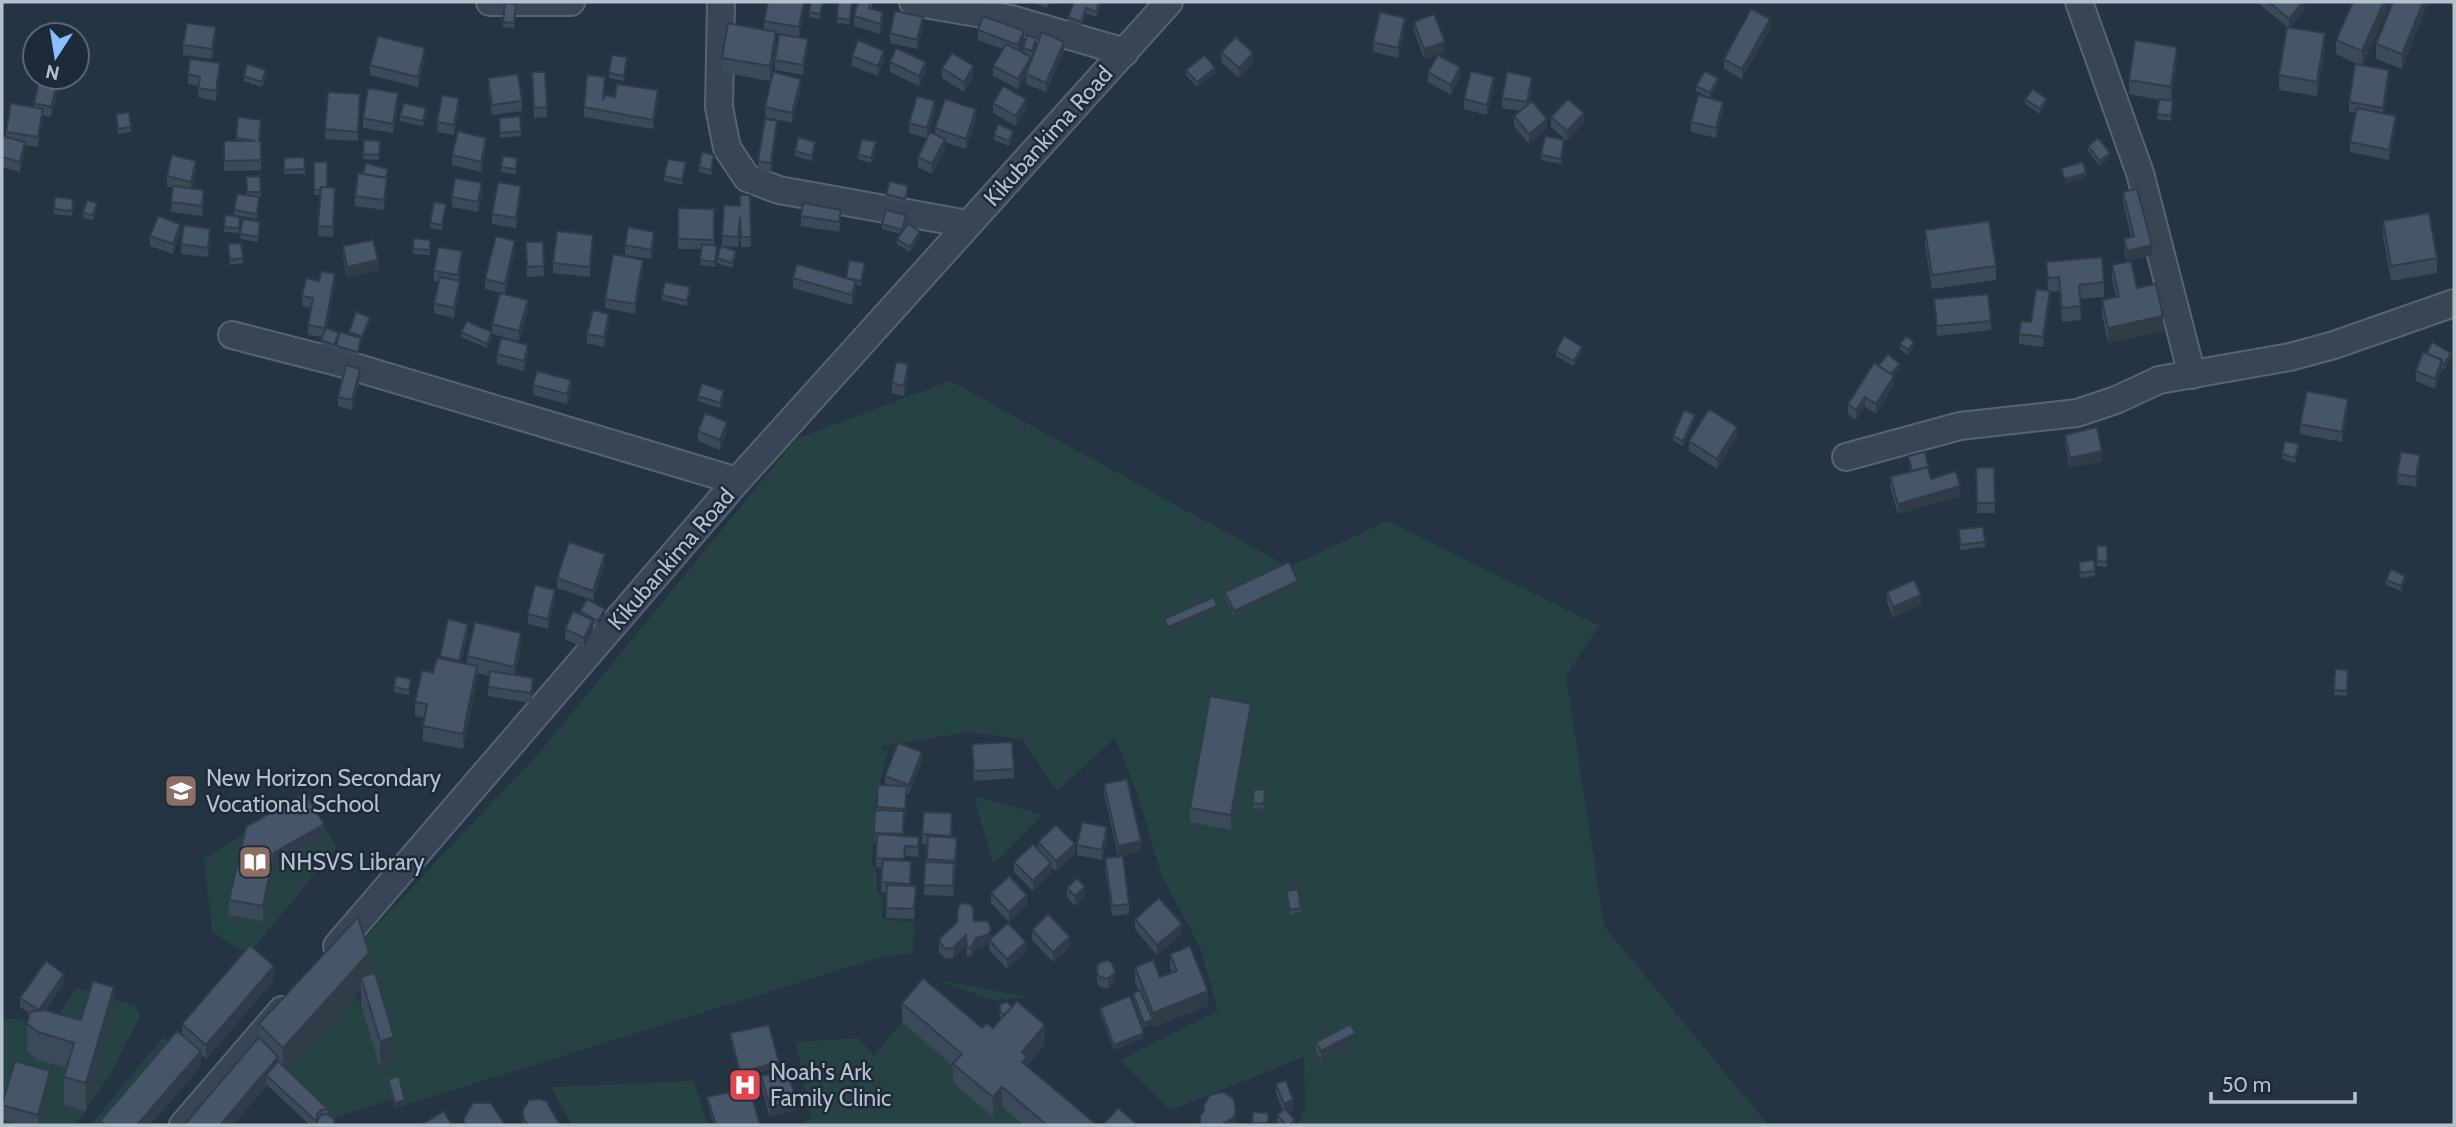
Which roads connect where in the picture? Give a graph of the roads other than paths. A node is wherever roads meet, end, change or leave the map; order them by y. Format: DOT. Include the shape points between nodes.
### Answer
graph roads {
  1 [pos="490,2"];
  2 [pos="571,2"];
  3 [pos="721,2"];
  4 [pos="914,2"];
  5 [pos="1169,2"];
  6 [pos="2079,2"];
  7 [pos="1013,10"];
  8 [pos="1125,52"];
  9 [pos="968,224"];
  10 [pos="2454,303"];
  11 [pos="232,335"];
  12 [pos="2192,375"];
  13 [pos="1846,457"];
  14 [pos="737,481"];
  15 [pos="318,969"];
  16 [pos="300,989"];
  17 [pos="183,1125"];
  1 -- 2 [label="street"];
  3 -- 9 [label="street" via="719,107 727,148 747,178 779,190"];
  4 -- 7 [label="street"];
  5 -- 8 [label="street, Kikubankima Road"];
  6 -- 12 [label="street" via="2140,173"];
  7 -- 8 [label="street"];
  8 -- 9 [label="street, Kikubankima Road"];
  9 -- 14 [label="street, Kikubankima Road"];
  10 -- 12 [label="street" via="2334,345"];
  11 -- 14 [label="street"];
  12 -- 13 [label="street" via="2159,380 2077,413 1960,426"];
  14 -- 15 [label="street, Kikubankima Road"];
  16 -- 17 [label="street"];
}
